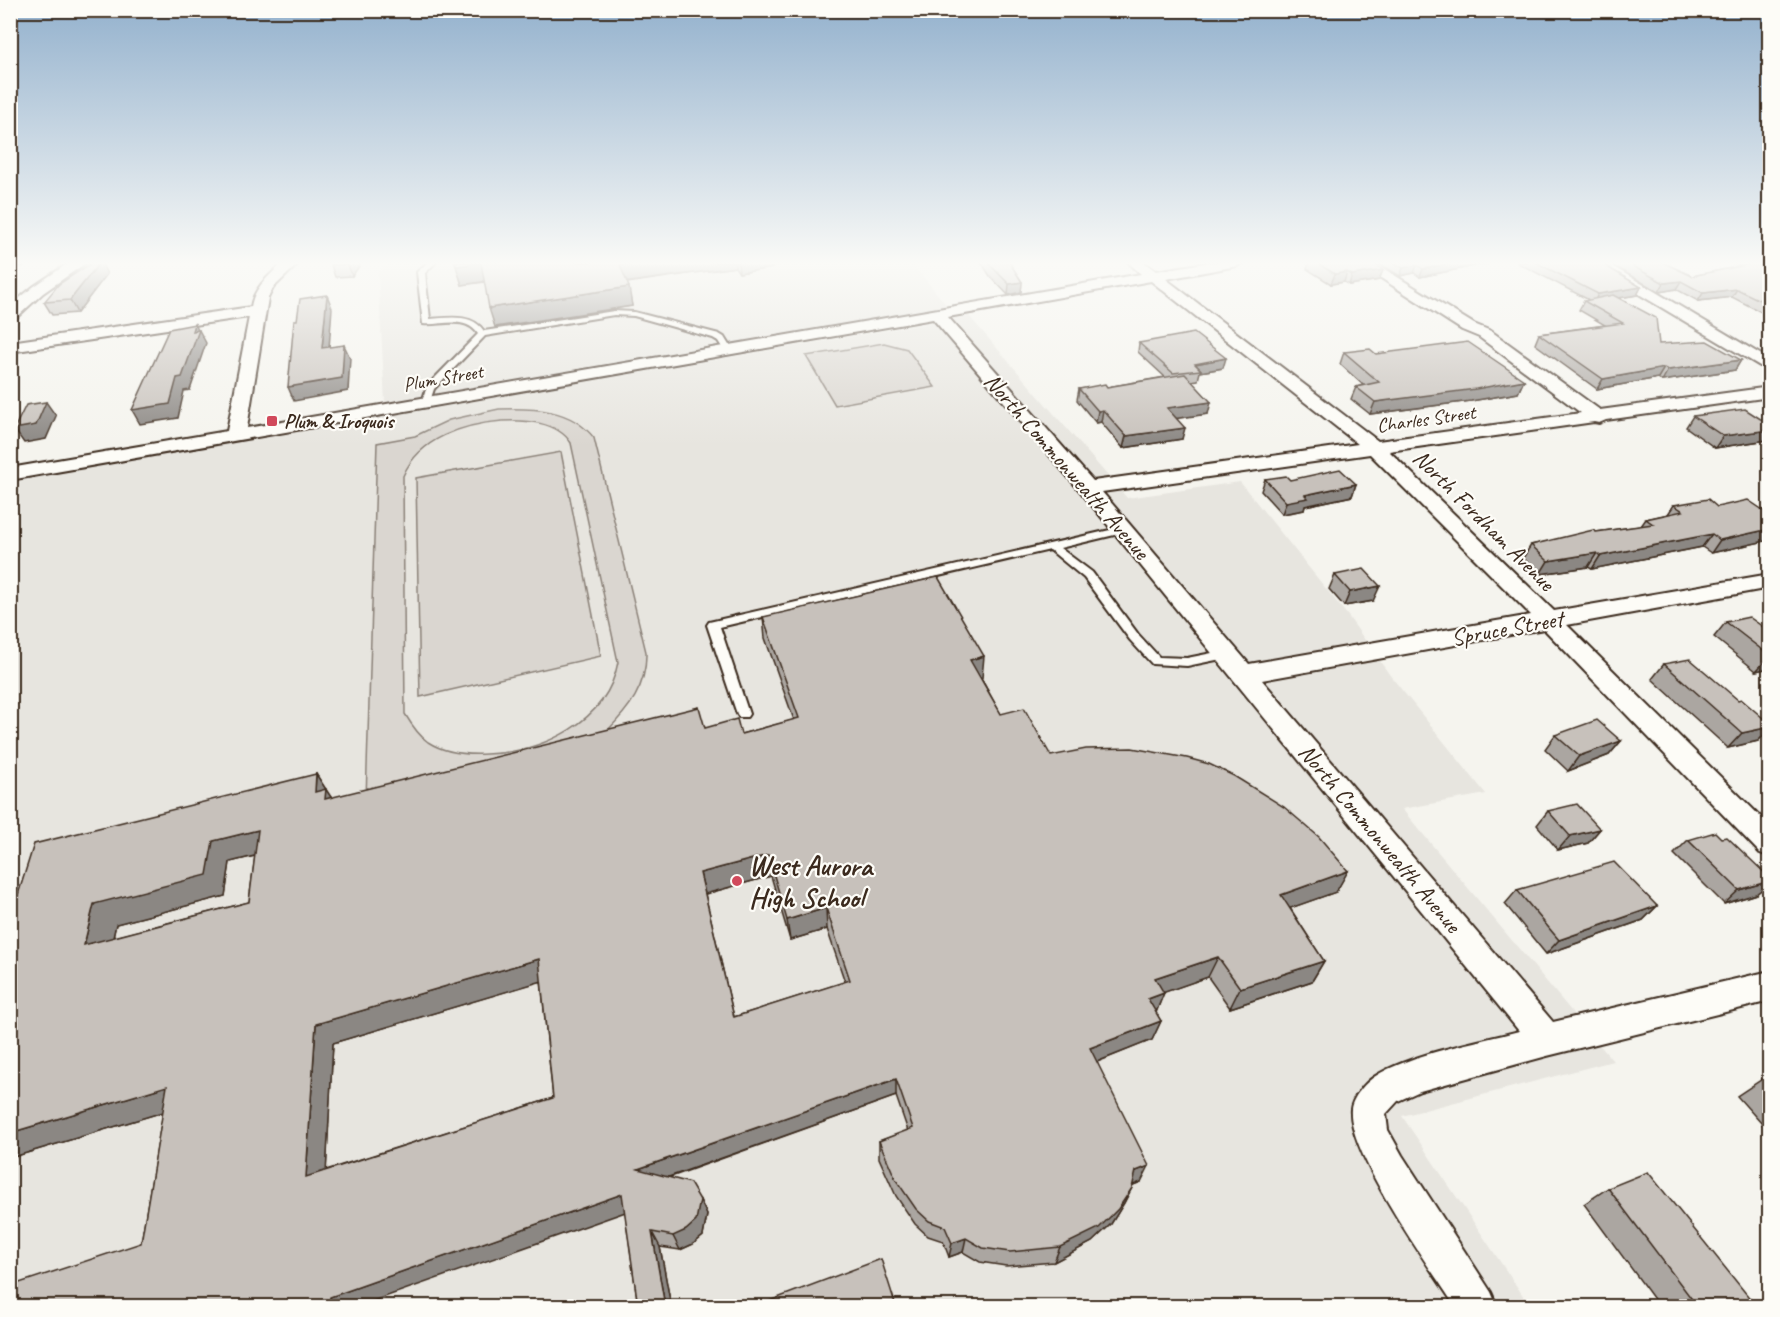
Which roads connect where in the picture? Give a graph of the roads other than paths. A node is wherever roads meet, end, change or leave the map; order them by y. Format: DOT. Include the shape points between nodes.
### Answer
graph roads {
  1 [pos="172,323"];
  2 [pos="255,323"];
  3 [pos="474,323"];
  4 [pos="544,323"];
  5 [pos="664,323"];
  6 [pos="882,323"];
  7 [pos="945,323"];
  8 [pos="1214,323"];
  9 [pos="1462,323"];
  10 [pos="1698,323"];
  11 [pos="482,334"];
  12 [pos="10,347"];
  13 [pos="729,350"];
  14 [pos="1770,367"];
  15 [pos="1770,392"];
  16 [pos="426,402"];
  17 [pos="1599,418"];
  18 [pos="236,435"];
  19 [pos="1375,448"];
  20 [pos="10,474"];
  21 [pos="1088,488"];
  22 [pos="1123,530"];
  23 [pos="1052,547"];
  24 [pos="1770,581"];
  25 [pos="1550,621"];
  26 [pos="1227,654"];
  27 [pos="1244,674"];
  28 [pos="743,714"];
  29 [pos="1770,845"];
  30 [pos="1770,986"];
  31 [pos="1547,1040"];
  32 [pos="1477,1306"];
  1 -- 12 [label="street"];
  2 -- 18 [label="street"];
  3 -- 11 [label="lane"];
  4 -- 11 [label="lane"];
  5 -- 13 [label="lane" via="716,336"];
  6 -- 13 [label="street, Plum Street"];
  7 -- 21 [label="street, North Commonwealth Avenue"];
  8 -- 19 [label="street, North Fordham Avenue"];
  9 -- 17 [label="street" via="1485,334"];
  10 -- 14 [label="street"];
  11 -- 16 [label="lane" via="430,388"];
  13 -- 16 [label="street, Plum Street"];
  15 -- 17 [label="street, Charles Street"];
  16 -- 18 [label="street, Plum Street"];
  17 -- 19 [label="street, Charles Street"];
  18 -- 20 [label="street, Plum Street"];
  19 -- 21 [label="street, Charles Street"];
  19 -- 25 [label="street, North Fordham Avenue"];
  21 -- 22 [label="street, North Commonwealth Avenue"];
  22 -- 23 [label="lane"];
  22 -- 26 [label="street, North Commonwealth Avenue"];
  23 -- 26 [label="lane" via="1088,575 1156,662 1187,662"];
  23 -- 28 [label="lane" via="713,625"];
  24 -- 25 [label="street, Spruce Street"];
  25 -- 27 [label="street, Spruce Street"];
  25 -- 29 [label="street, North Fordham Avenue"];
  26 -- 27 [label="street, North Commonwealth Avenue"];
  27 -- 31 [label="street, North Commonwealth Avenue"];
  30 -- 31 [label="street"];
  31 -- 32 [label="street" via="1418,1075 1386,1089 1368,1108 1371,1134 1389,1168"];
}
